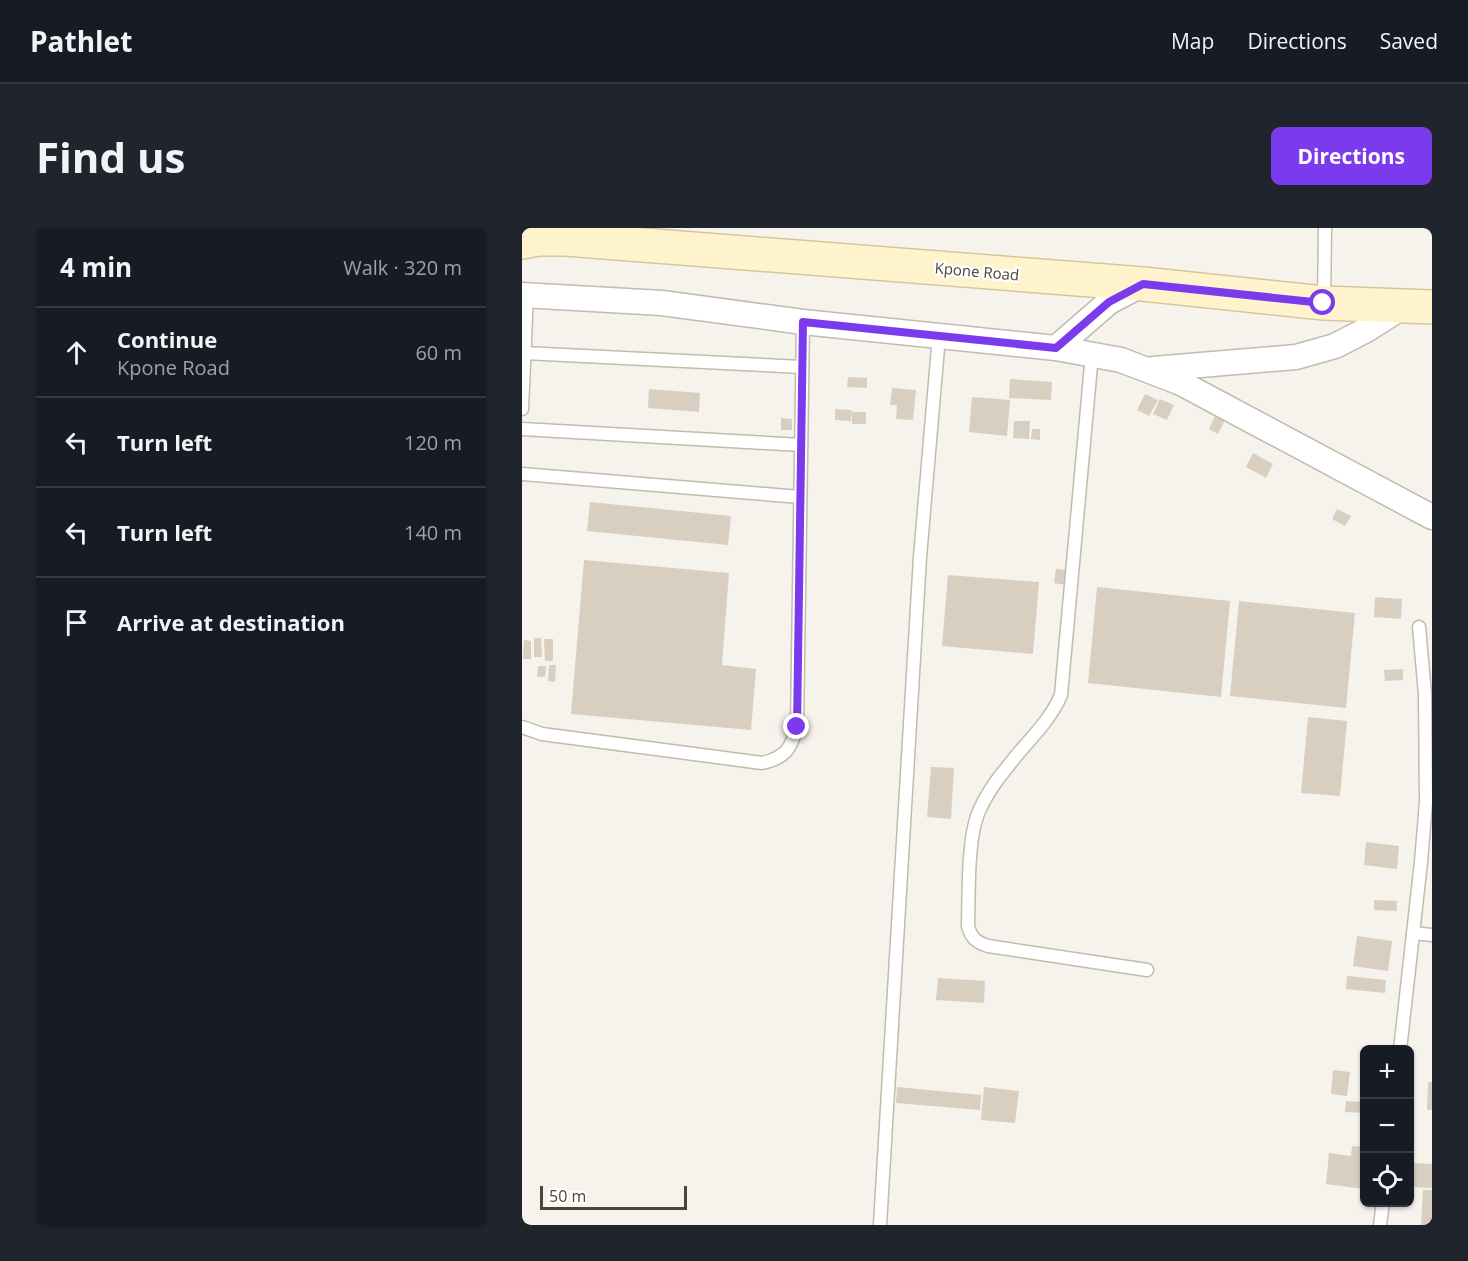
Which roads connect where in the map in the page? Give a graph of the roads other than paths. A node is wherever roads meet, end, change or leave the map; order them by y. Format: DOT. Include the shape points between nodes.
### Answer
graph roads {
  1 [pos="1325,228"];
  2 [pos="522,242"];
  3 [pos="1143,284"];
  4 [pos="524,295"];
  5 [pos="1323,303"];
  6 [pos="1418,307"];
  7 [pos="803,322"];
  8 [pos="939,336"];
  9 [pos="1056,348"];
  10 [pos="524,353"];
  11 [pos="1092,354"];
  12 [pos="802,367"];
  13 [pos="1148,369"];
  14 [pos="522,409"];
  15 [pos="522,429"];
  16 [pos="801,445"];
  17 [pos="522,474"];
  18 [pos="800,497"];
  19 [pos="1432,517"];
  20 [pos="1419,627"];
  21 [pos="522,727"];
  22 [pos="1413,933"];
  23 [pos="1432,935"];
  24 [pos="1147,970"];
  25 [pos="1401,1045"];
  26 [pos="1382,1207"];
  27 [pos="880,1225"];
  28 [pos="1380,1225"];
  1 -- 5 [label="lane"];
  2 -- 3 [label="main road, Kpone Road" via="566,239"];
  3 -- 5 [label="main road, Kpone Road"];
  3 -- 9 [label="street" via="1109,302"];
  4 -- 7 [label="street" via="662,303"];
  4 -- 10 [label="lane"];
  5 -- 6 [label="main road, Kpone Road"];
  6 -- 13 [label="street" via="1335,346 1296,357"];
  7 -- 8 [label="street"];
  7 -- 12 [label="lane"];
  8 -- 9 [label="street"];
  8 -- 27 [label="lane" via="920,557"];
  9 -- 11 [label="street"];
  10 -- 12 [label="lane"];
  10 -- 14 [label="lane"];
  11 -- 13 [label="street"];
  11 -- 24 [label="lane" via="1061,695 1054,711 1008,766 978,812 973,832 968,926 978,943 988,946"];
  12 -- 16 [label="lane"];
  13 -- 19 [label="street"];
  15 -- 16 [label="lane"];
  16 -- 18 [label="lane"];
  17 -- 18 [label="lane"];
  18 -- 21 [label="lane" via="797,727 793,744 785,754 762,763 542,734"];
  20 -- 22 [label="lane" via="1425,694 1426,802"];
  22 -- 23 [label="lane"];
  22 -- 25 [label="lane"];
  26 -- 28 [label="lane"];
}
